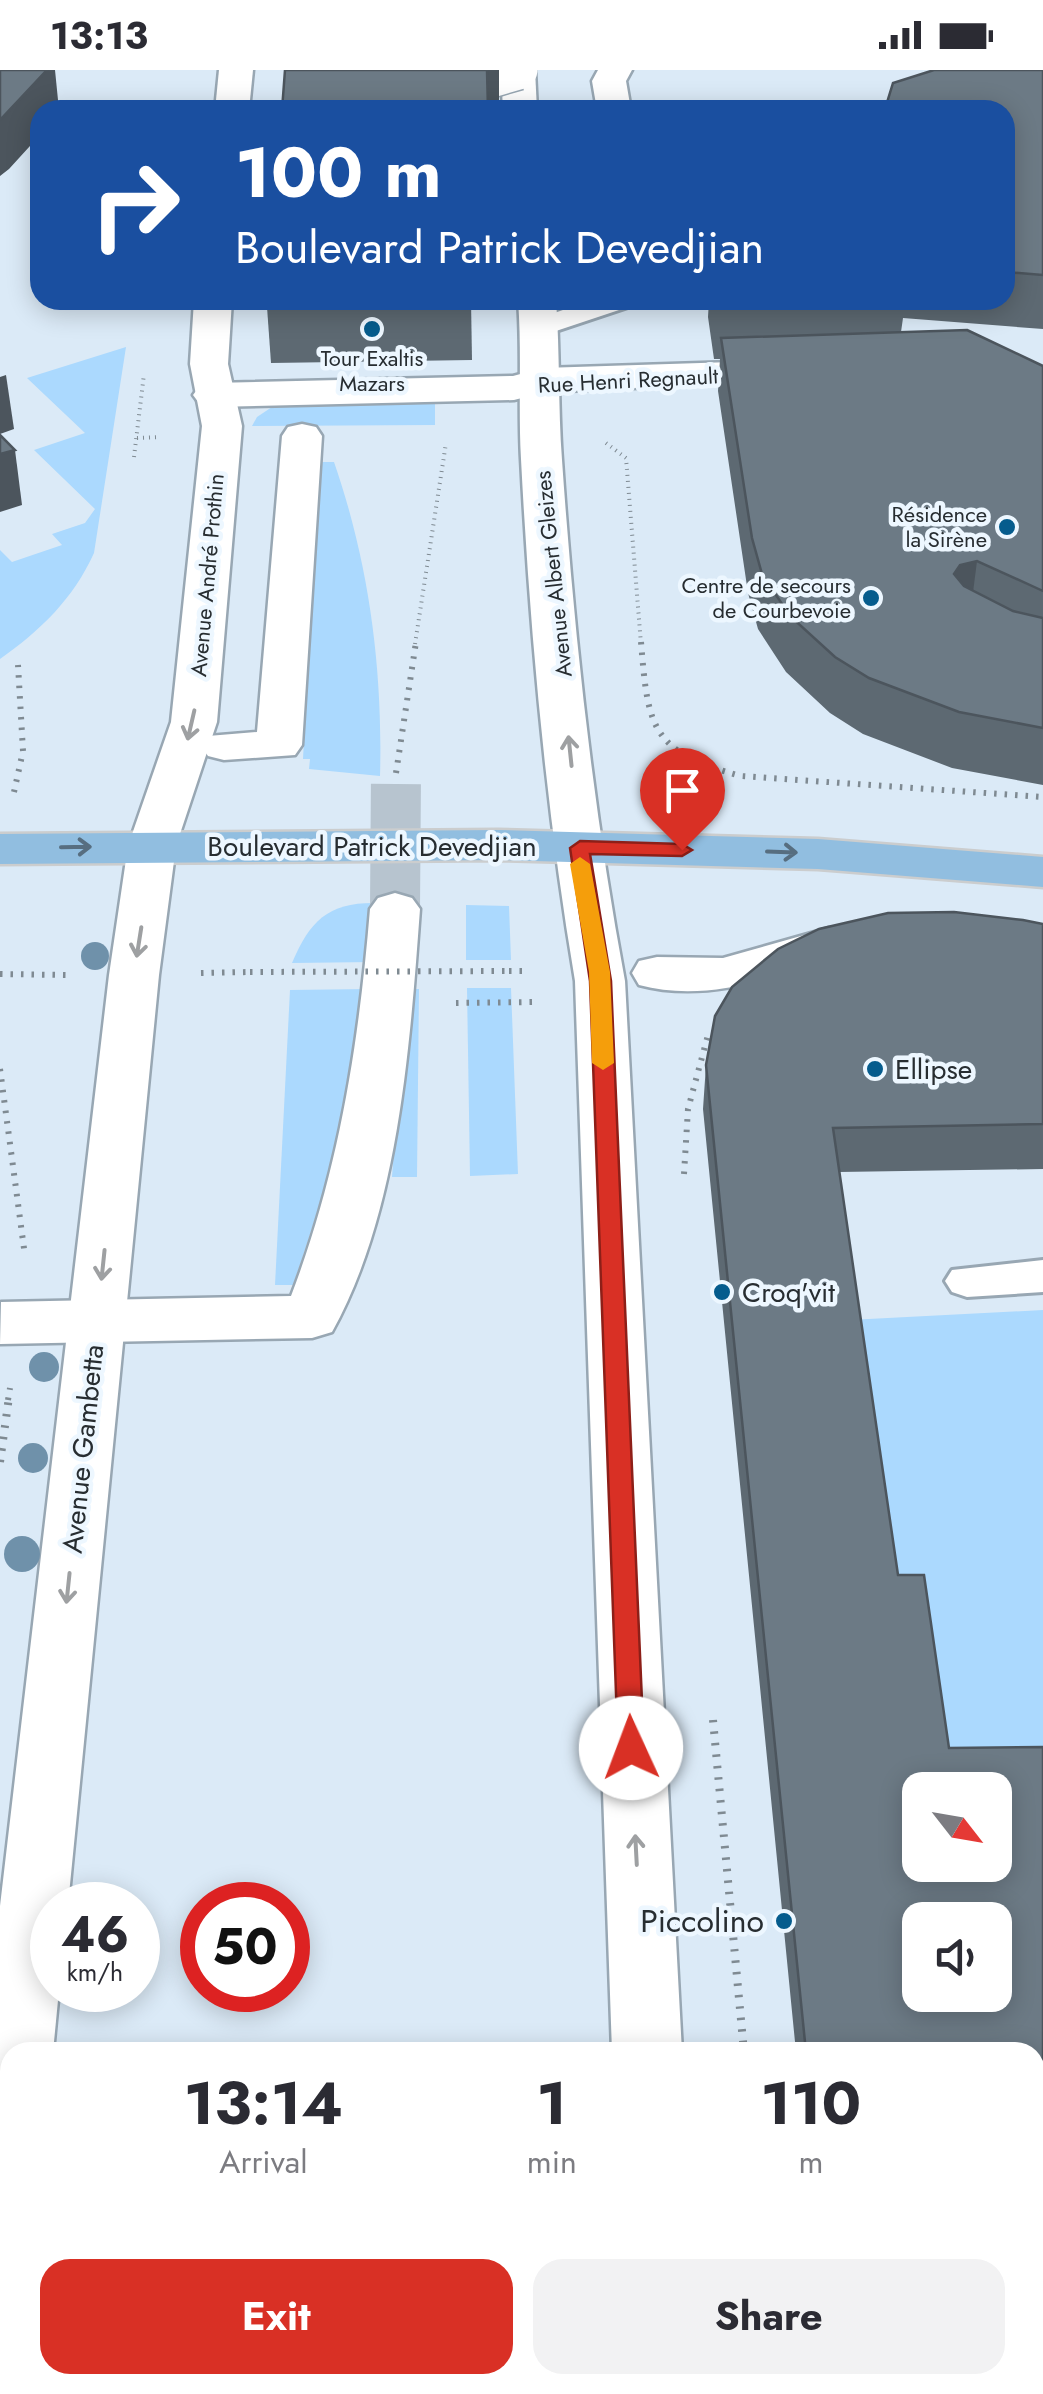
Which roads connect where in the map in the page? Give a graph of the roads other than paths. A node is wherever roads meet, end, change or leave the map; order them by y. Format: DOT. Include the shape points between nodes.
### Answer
graph roads {
  1 [pos="236,70"];
  2 [pos="518,70"];
  3 [pos="616,70"];
  4 [pos="474,83"];
  5 [pos="233,100"];
  6 [pos="520,100"];
  7 [pos="612,100"];
  8 [pos="212,310"];
  9 [pos="539,314"];
  10 [pos="823,372"];
  11 [pos="544,380"];
  12 [pos="214,395"];
  13 [pos="302,436"];
  14 [pos="224,746"];
  15 [pos="5,829"];
  16 [pos="152,846"];
  17 [pos="580,848"];
  18 [pos="1043,872"];
  19 [pos="395,909"];
  20 [pos="870,931"];
  21 [pos="657,973"];
  22 [pos="1043,1276"];
  23 [pos="968,1281"];
  24 [pos="96,1322"];
  25 [pos="1,1323"];
  26 [pos="19,2042"];
  27 [pos="647,2042"];
  1 -- 5 [label="main road"];
  2 -- 4 [label="main road, bridge"];
  2 -- 6 [label="main road"];
  3 -- 7 [label="main road" via="608,81"];
  8 -- 12 [label="main road, Avenue André Prothin"];
  9 -- 11 [label="main road, Avenue Albert Gleizes"];
  10 -- 11 [label="main road, Rue Henri Regnault"];
  11 -- 12 [label="main road, Rue Henri Regnault" via="514,388"];
  17 -- 11 [label="main road, Avenue Albert Gleizes, one-way" via="541,456"];
  12 -- 16 [label="main road, Avenue André Prothin, one-way" via="222,426 194,722"];
  13 -- 14 [label="main road" via="279,745"];
  15 -- 16 [label="main road, Boulevard Patrick Devedjian, one-way"];
  16 -- 17 [label="main road, Boulevard Patrick Devedjian"];
  16 -- 24 [label="main road, Avenue Gambetta, one-way"];
  17 -- 18 [label="main road, Boulevard Patrick Devedjian, one-way" via="818,854"];
  27 -- 17 [label="main road, one-way" via="600,981"];
  19 -- 24 [label="main road" via="390,989 361,1162 312,1317"];
  20 -- 21 [label="main road" via="724,974"];
  22 -- 23 [label="lane"];
  24 -- 25 [label="main road"];
  24 -- 26 [label="main road, Avenue Gambetta, one-way"];
}
